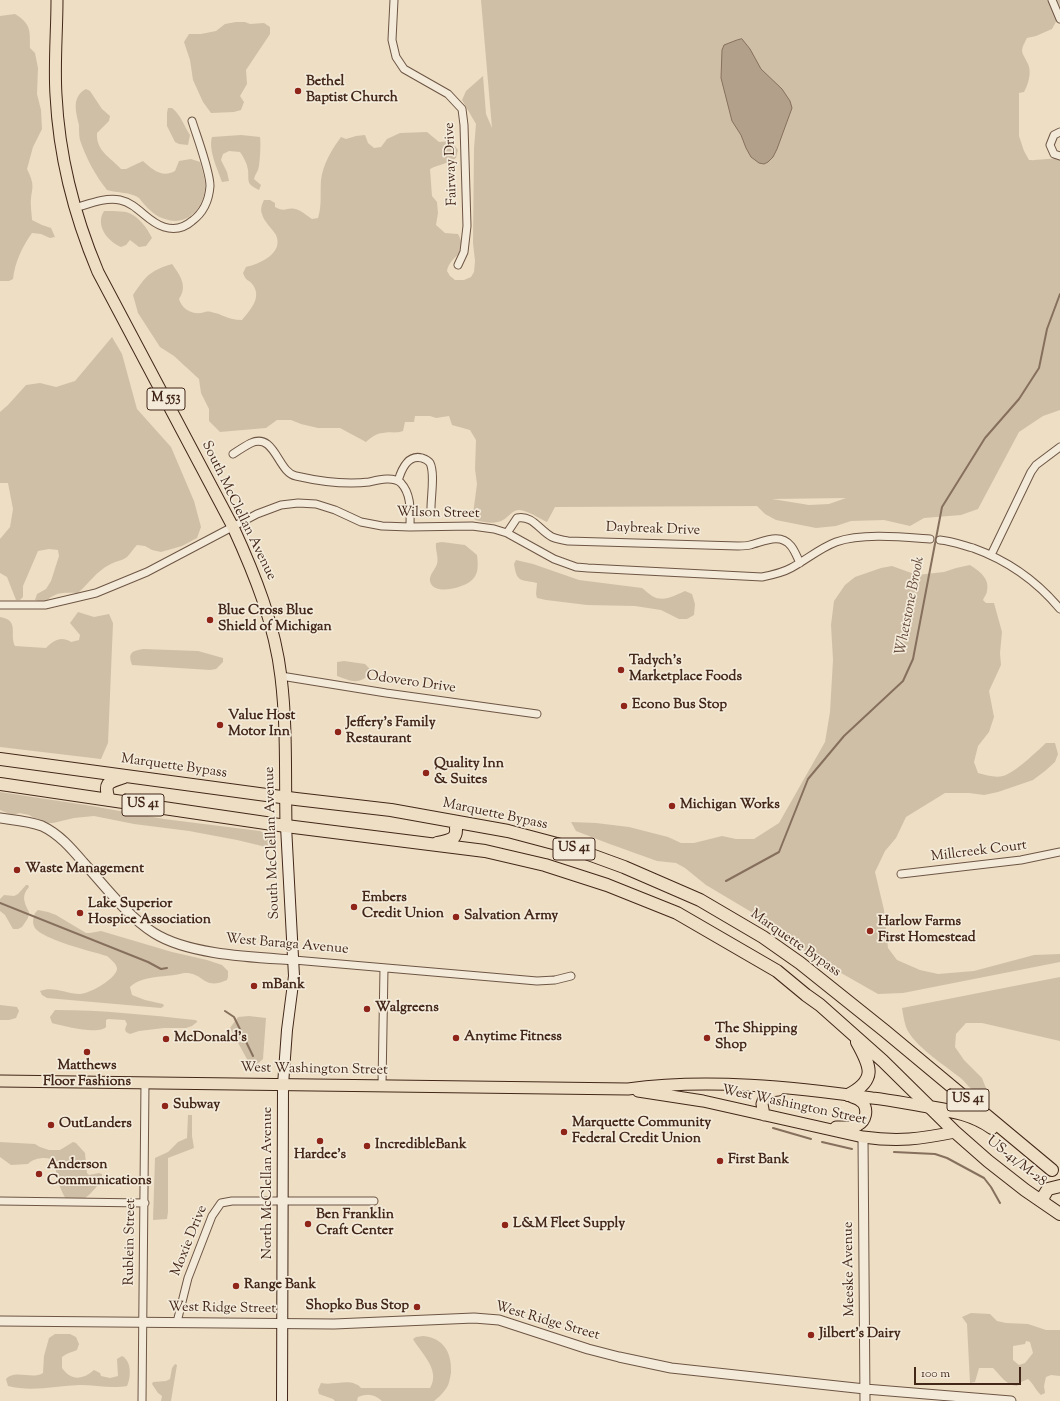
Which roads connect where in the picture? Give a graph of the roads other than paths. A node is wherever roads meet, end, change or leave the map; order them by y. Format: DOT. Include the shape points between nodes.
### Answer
graph roads {
  1 [pos="57,0"];
  2 [pos="394,0"];
  3 [pos="1052,0"];
  4 [pos="1060,19"];
  5 [pos="192,121"];
  6 [pos="1060,132"];
  7 [pos="1060,156"];
  8 [pos="75,208"];
  9 [pos="458,265"];
  10 [pos="1060,447"];
  11 [pos="233,454"];
  12 [pos="398,481"];
  13 [pos="431,508"];
  14 [pos="410,527"];
  15 [pos="233,528"];
  16 [pos="507,533"];
  17 [pos="930,539"];
  18 [pos="940,540"];
  19 [pos="991,555"];
  20 [pos="800,563"];
  21 [pos="0,605"];
  22 [pos="1060,609"];
  23 [pos="281,676"];
  24 [pos="537,714"];
  25 [pos="0,759"];
  26 [pos="127,776"];
  27 [pos="0,784"];
  28 [pos="286,797"];
  29 [pos="109,800"];
  30 [pos="0,818"];
  31 [pos="454,822"];
  32 [pos="286,826"];
  33 [pos="432,844"];
  34 [pos="1060,852"];
  35 [pos="901,874"];
  36 [pos="294,960"];
  37 [pos="384,968"];
  38 [pos="571,976"];
  39 [pos="852,1034"];
  40 [pos="0,1081"];
  41 [pos="145,1082"];
  42 [pos="283,1085"];
  43 [pos="382,1085"];
  44 [pos="628,1089"];
  45 [pos="785,1089"];
  46 [pos="848,1095"];
  47 [pos="929,1107"];
  48 [pos="764,1115"];
  49 [pos="819,1127"];
  50 [pos="955,1132"];
  51 [pos="863,1137"];
  52 [pos="1056,1172"];
  53 [pos="1060,1186"];
  54 [pos="0,1201"];
  55 [pos="282,1201"];
  56 [pos="374,1202"];
  57 [pos="145,1203"];
  58 [pos="1044,1203"];
  59 [pos="1060,1214"];
  60 [pos="0,1321"];
  61 [pos="143,1322"];
  62 [pos="177,1322"];
  63 [pos="282,1324"];
  64 [pos="865,1389"];
  65 [pos="142,1401"];
  66 [pos="282,1401"];
  67 [pos="865,1401"];
  68 [pos="1011,1401"];
  1 -- 8 [label="main road, South McClellan Avenue / M 553" via="58,124"];
  2 -- 9 [label="street, Fairway Drive" via="392,40 396,57 404,69 448,94 462,109 467,226 464,252"];
  3 -- 4 [label="street"];
  5 -- 8 [label="street" via="210,186 203,209 189,224 172,229 162,226 130,204 113,199"];
  6 -- 7 [label="street" via="1054,135 1050,145 1054,154"];
  8 -- 15 [label="main road, South McClellan Avenue / M 553" via="98,272"];
  10 -- 19 [label="street" via="1036,465"];
  11 -- 12 [label="street" via="253,442 260,441 273,449 287,472 293,476 321,482 380,479"];
  12 -- 13 [label="street" via="406,463 419,457 426,459 432,471"];
  12 -- 14 [label="street" via="409,496"];
  14 -- 15 [label="street, Wilson Street" via="361,522 316,504 298,503 281,505 257,514"];
  14 -- 16 [label="street, Wilson Street" via="472,526"];
  15 -- 21 [label="street, Wilson Street" via="147,572 96,593 45,605"];
  15 -- 23 [label="main road, South McClellan Avenue / M 553" via="260,591"];
  16 -- 20 [label="street, Wilson Street" via="554,559 576,567 762,577 790,569"];
  16 -- 20 [label="street, Daybreak Drive" via="517,518 524,517 551,536 568,541 738,546 774,538 781,539 791,546"];
  17 -- 20 [label="street, Wilson Street" via="846,539"];
  18 -- 19 [label="street"];
  19 -- 22 [label="street" via="1015,567 1051,597"];
  23 -- 24 [label="street, Odovero Drive"];
  23 -- 28 [label="main road, South McClellan Avenue / M 553"];
  25 -- 26 [label="highway, Marquette Bypass / US 41"];
  26 -- 28 [label="highway, Marquette Bypass / US 41"];
  26 -- 29 [label="highway" via="108,783 106,792"];
  27 -- 29 [label="highway, US 41"];
  28 -- 31 [label="highway, Marquette Bypass / US 41" via="391,810"];
  28 -- 32 [label="main road, South McClellan Avenue / M 553"];
  29 -- 32 [label="highway, US 41"];
  30 -- 36 [label="street, West Baraga Avenue" via="41,826 57,836 133,917 156,934 198,949"];
  31 -- 33 [label="highway" via="456,829 453,838"];
  31 -- 52 [label="highway, Marquette Bypass / US 41" via="508,831 572,848 700,900 763,937 800,963"];
  32 -- 33 [label="highway, US 41"];
  32 -- 36 [label="main road, South McClellan Avenue"];
  33 -- 39 [label="highway, US 41" via="485,851 545,865 608,885 677,913 777,971"];
  34 -- 35 [label="street, Millcreek Court" via="1021,860"];
  36 -- 37 [label="street, West Baraga Avenue"];
  36 -- 42 [label="main road, South McClellan Avenue"];
  37 -- 38 [label="street, West Baraga Avenue" via="537,981"];
  37 -- 43 [label="street"];
  39 -- 46 [label="highway" via="864,1055 868,1072 864,1084"];
  39 -- 47 [label="highway, US 41"];
  40 -- 41 [label="main road, West Washington Street"];
  41 -- 42 [label="main road, West Washington Street"];
  41 -- 57 [label="street, Rublein Street"];
  42 -- 43 [label="main road, West Washington Street"];
  42 -- 55 [label="main road, North McClellan Avenue"];
  43 -- 44 [label="main road, West Washington Street"];
  44 -- 45 [label="main road, West Washington Street" via="674,1084"];
  44 -- 48 [label="main road, West Washington Street" via="703,1101"];
  45 -- 46 [label="main road, West Washington Street"];
  45 -- 48 [label="main road" via="770,1091 765,1095 762,1104"];
  46 -- 47 [label="main road, West Washington Street"];
  46 -- 49 [label="main road" via="863,1103 866,1112 862,1122 855,1126"];
  47 -- 50 [label="highway, US 41"];
  47 -- 52 [label="highway" via="968,1115 982,1121"];
  48 -- 49 [label="main road, West Washington Street"];
  49 -- 51 [label="main road, West Washington Street"];
  50 -- 51 [label="main road, West Washington Street" via="909,1140"];
  50 -- 58 [label="highway, US-41/M-28 / US 41" via="988,1161"];
  51 -- 64 [label="street, Meeske Avenue"];
  53 -- 58 [label="highway" via="1048,1189 1043,1197"];
  54 -- 57 [label="street"];
  55 -- 56 [label="street, Moxie Drive"];
  55 -- 62 [label="street, Moxie Drive" via="221,1203 212,1216 188,1278"];
  55 -- 63 [label="main road, North McClellan Avenue"];
  57 -- 61 [label="street, Rublein Street"];
  58 -- 59 [label="highway, US-41/M-28 / US 41"];
  60 -- 61 [label="street, West Ridge Street"];
  61 -- 62 [label="street, West Ridge Street"];
  61 -- 65 [label="street, Rublein Street"];
  62 -- 63 [label="street, West Ridge Street"];
  63 -- 64 [label="street, West Ridge Street" via="462,1318 499,1320 618,1358 679,1368"];
  63 -- 66 [label="main road, North McClellan Avenue"];
  64 -- 67 [label="street, Meeske Avenue"];
  64 -- 68 [label="street, West Ridge Street"];
}
